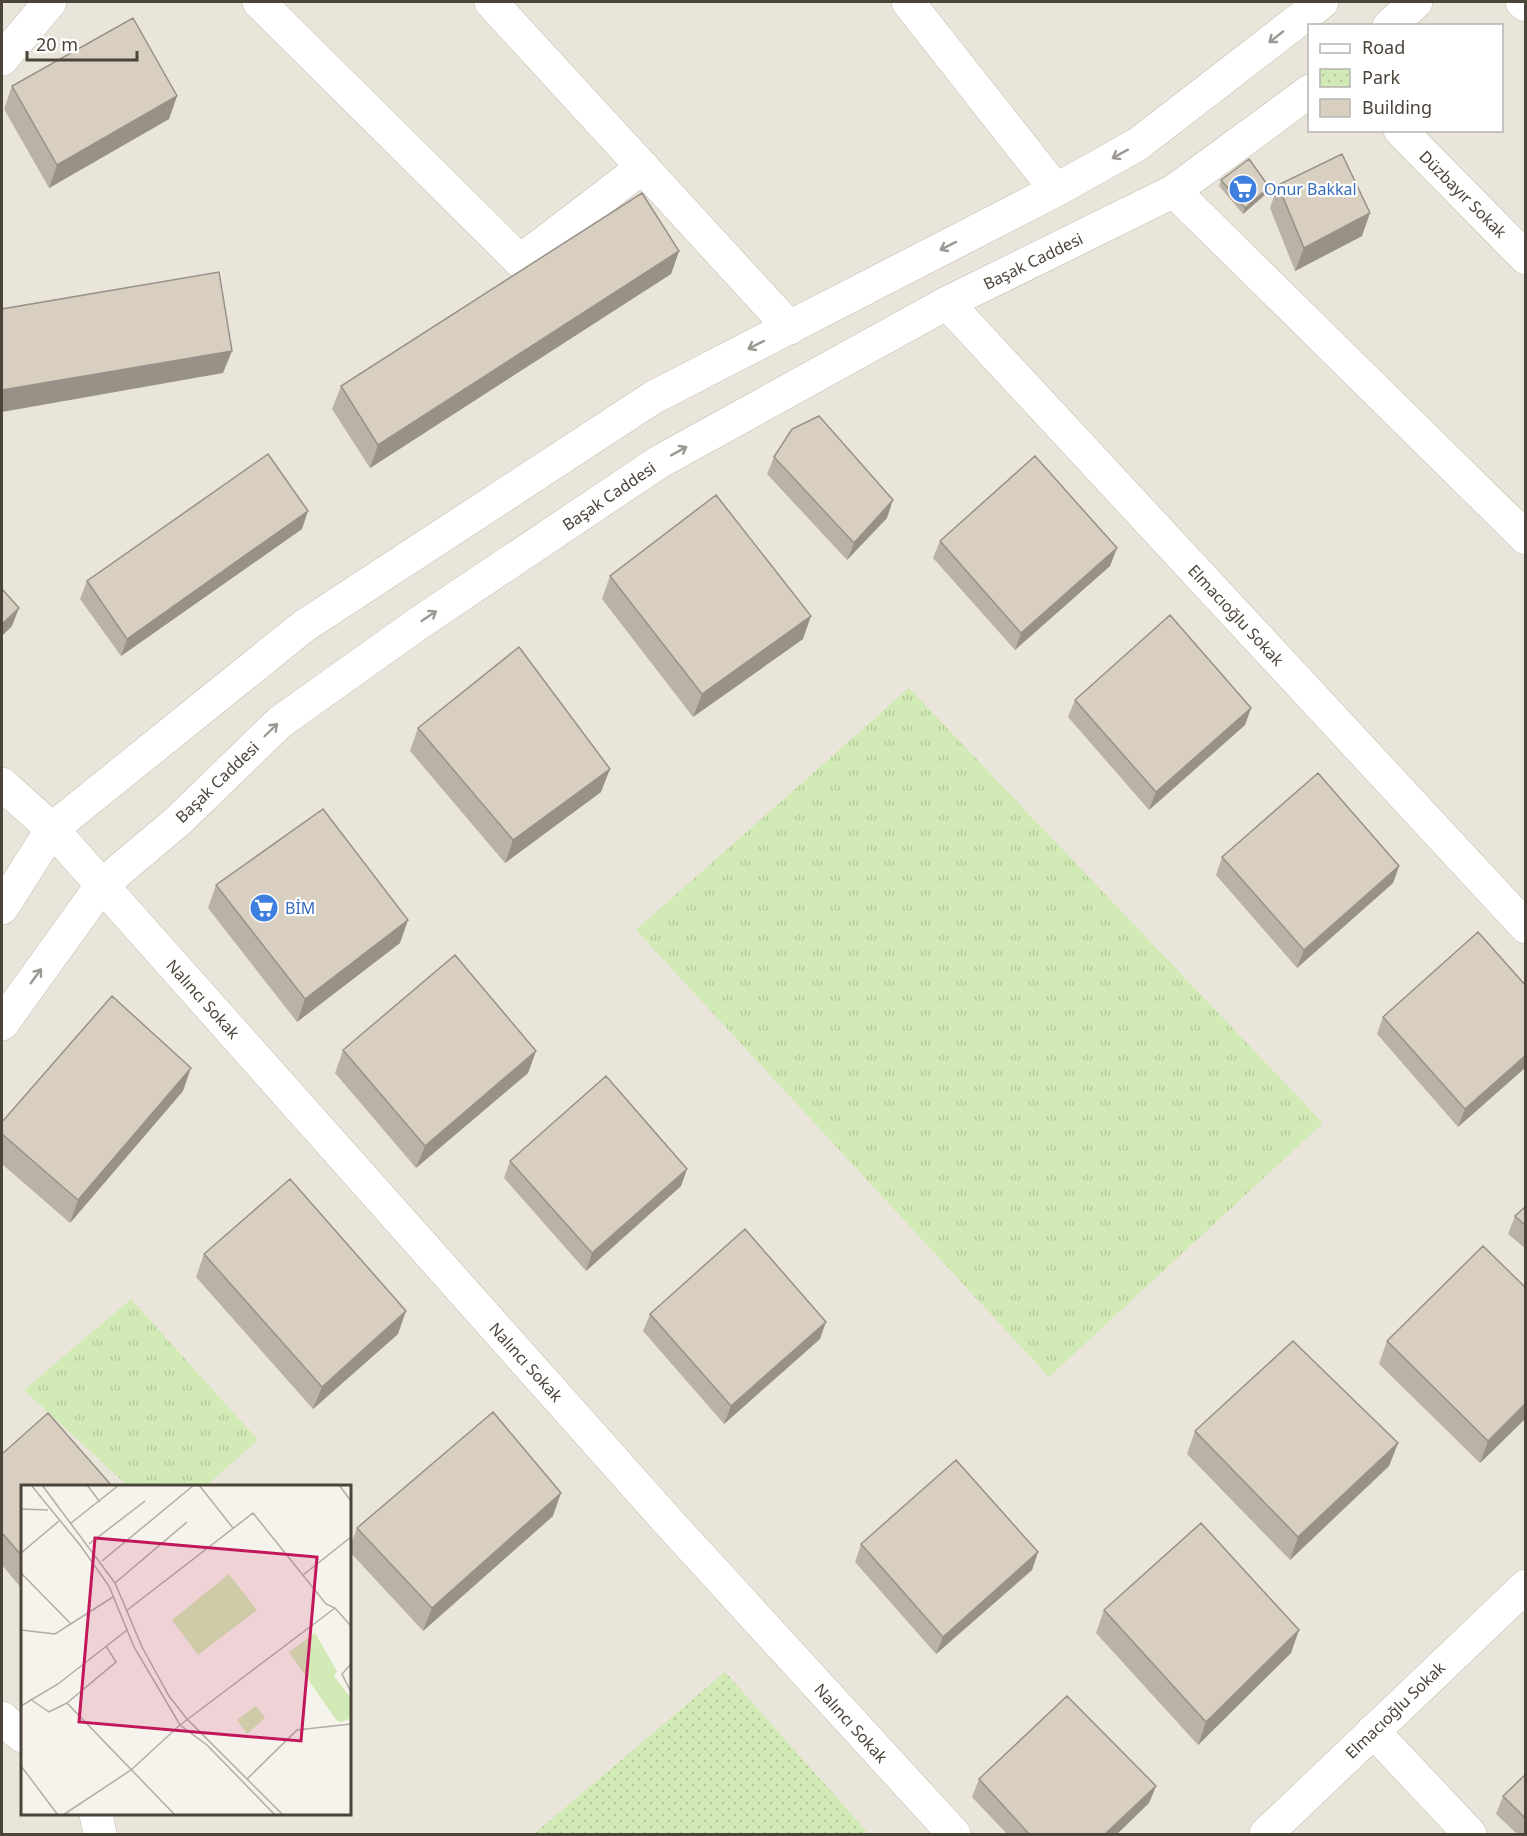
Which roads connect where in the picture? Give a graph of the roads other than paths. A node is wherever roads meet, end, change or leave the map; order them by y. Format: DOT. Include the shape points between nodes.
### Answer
graph roads {
  1 [pos="50,2"];
  2 [pos="259,2"];
  3 [pos="491,2"];
  4 [pos="908,2"];
  5 [pos="1322,2"];
  6 [pos="1416,2"];
  7 [pos="1522,2"];
  8 [pos="1526,5"];
  9 [pos="1391,24"];
  10 [pos="2,59"];
  11 [pos="1308,92"];
  12 [pos="1402,132"];
  13 [pos="643,167"];
  14 [pos="1056,190"];
  15 [pos="1174,191"];
  16 [pos="1526,258"];
  17 [pos="947,303"];
  18 [pos="790,328"];
  19 [pos="1526,538"];
  20 [pos="2,784"];
  21 [pos="52,829"];
  22 [pos="102,885"];
  23 [pos="2,908"];
  24 [pos="1526,927"];
  25 [pos="2,1023"];
  26 [pos="1526,1586"];
  27 [pos="2,1718"];
  28 [pos="1373,1731"];
  29 [pos="21,1735"];
  30 [pos="96,1815"];
  31 [pos="100,1834"];
  32 [pos="954,1834"];
  33 [pos="1266,1834"];
  34 [pos="1470,1834"];
  1 -- 10 [label="street"];
  2 -- 13 [label="street" via="520,261"];
  3 -- 13 [label="street"];
  4 -- 14 [label="street"];
  5 -- 14 [label="street, one-way" via="1138,144"];
  6 -- 9 [label="street"];
  7 -- 8 [label="street"];
  11 -- 15 [label="street, Başak Caddesi"];
  12 -- 16 [label="street, Düzbayır Sokak"];
  13 -- 18 [label="street"];
  14 -- 18 [label="street, one-way"];
  15 -- 17 [label="street, Başak Caddesi"];
  15 -- 19 [label="street"];
  22 -- 17 [label="street, Başak Caddesi, one-way" via="179,820 280,722 419,623 659,462"];
  17 -- 24 [label="street, Elmacıoğlu Sokak"];
  18 -- 21 [label="street, one-way" via="654,396 304,626"];
  20 -- 21 [label="street, Nalıncı Sokak"];
  21 -- 22 [label="street, Nalıncı Sokak"];
  21 -- 23 [label="street"];
  25 -- 22 [label="street, Başak Caddesi, one-way"];
  22 -- 32 [label="street, Nalıncı Sokak" via="648,1500"];
  26 -- 28 [label="street, Elmacıoğlu Sokak"];
  27 -- 29 [label="street"];
  28 -- 33 [label="street, Elmacıoğlu Sokak"];
  28 -- 34 [label="street"];
  30 -- 31 [label="street"];
}
